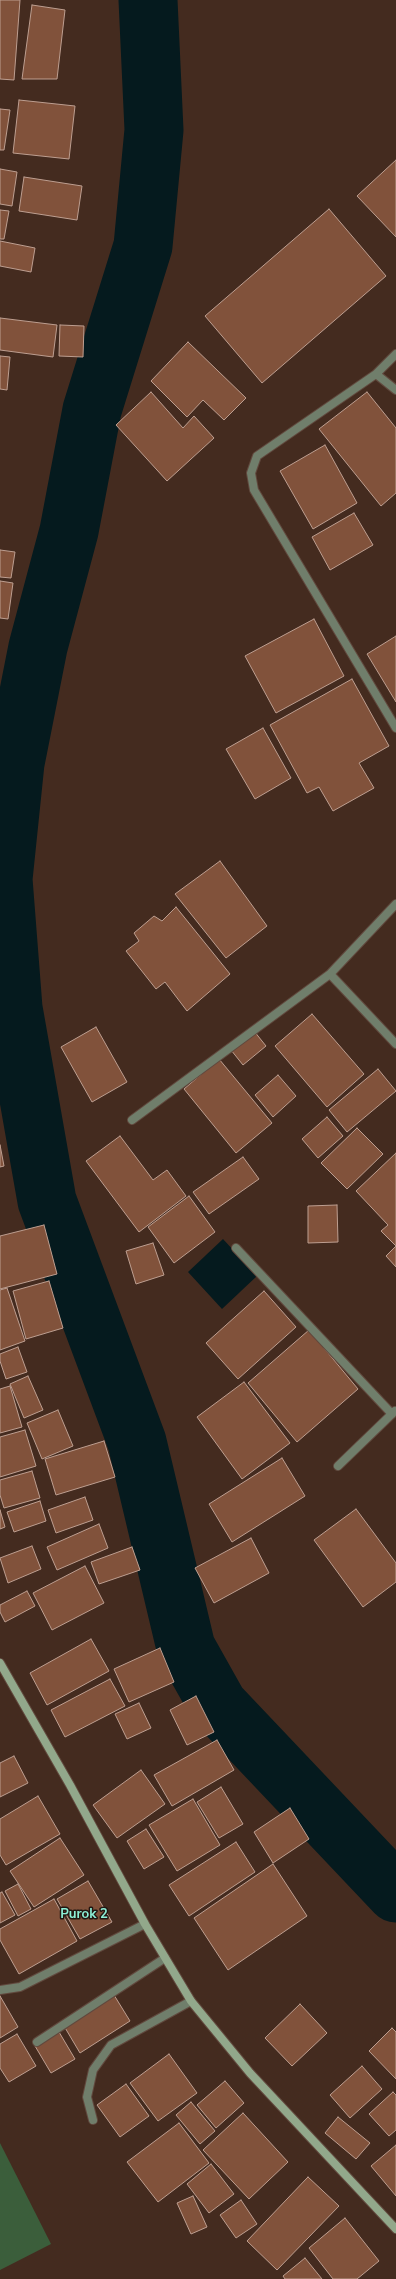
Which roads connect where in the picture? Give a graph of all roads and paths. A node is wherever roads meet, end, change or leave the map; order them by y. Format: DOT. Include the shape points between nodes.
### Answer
graph roads {
  1 [pos="396,354"];
  2 [pos="376,374"];
  3 [pos="396,390"];
  4 [pos="396,728"];
  5 [pos="396,904"];
  6 [pos="330,974"];
  7 [pos="396,1044"];
  8 [pos="132,1120"];
  9 [pos="236,1248"];
  10 [pos="394,1413"];
  11 [pos="338,1466"];
  12 [pos="0,1663"];
  13 [pos="145,1924"];
  14 [pos="165,1958"];
  15 [pos="0,1990"];
  16 [pos="191,2001"];
  17 [pos="37,2042"];
  18 [pos="93,2120"];
  19 [pos="396,2229"];
  1 -- 2 [label="street"];
  2 -- 3 [label="street"];
  2 -- 4 [label="street" via="257,456 251,473 254,490"];
  5 -- 6 [label="street"];
  6 -- 7 [label="street"];
  6 -- 8 [label="street"];
  9 -- 10 [label="street"];
  10 -- 11 [label="street"];
  12 -- 13 [label="street"];
  13 -- 14 [label="street"];
  13 -- 15 [label="street" via="20,1987"];
  14 -- 16 [label="street"];
  14 -- 17 [label="street"];
  16 -- 18 [label="street" via="111,2045 93,2070 87,2097"];
  16 -- 19 [label="street" via="250,2073"];
}
